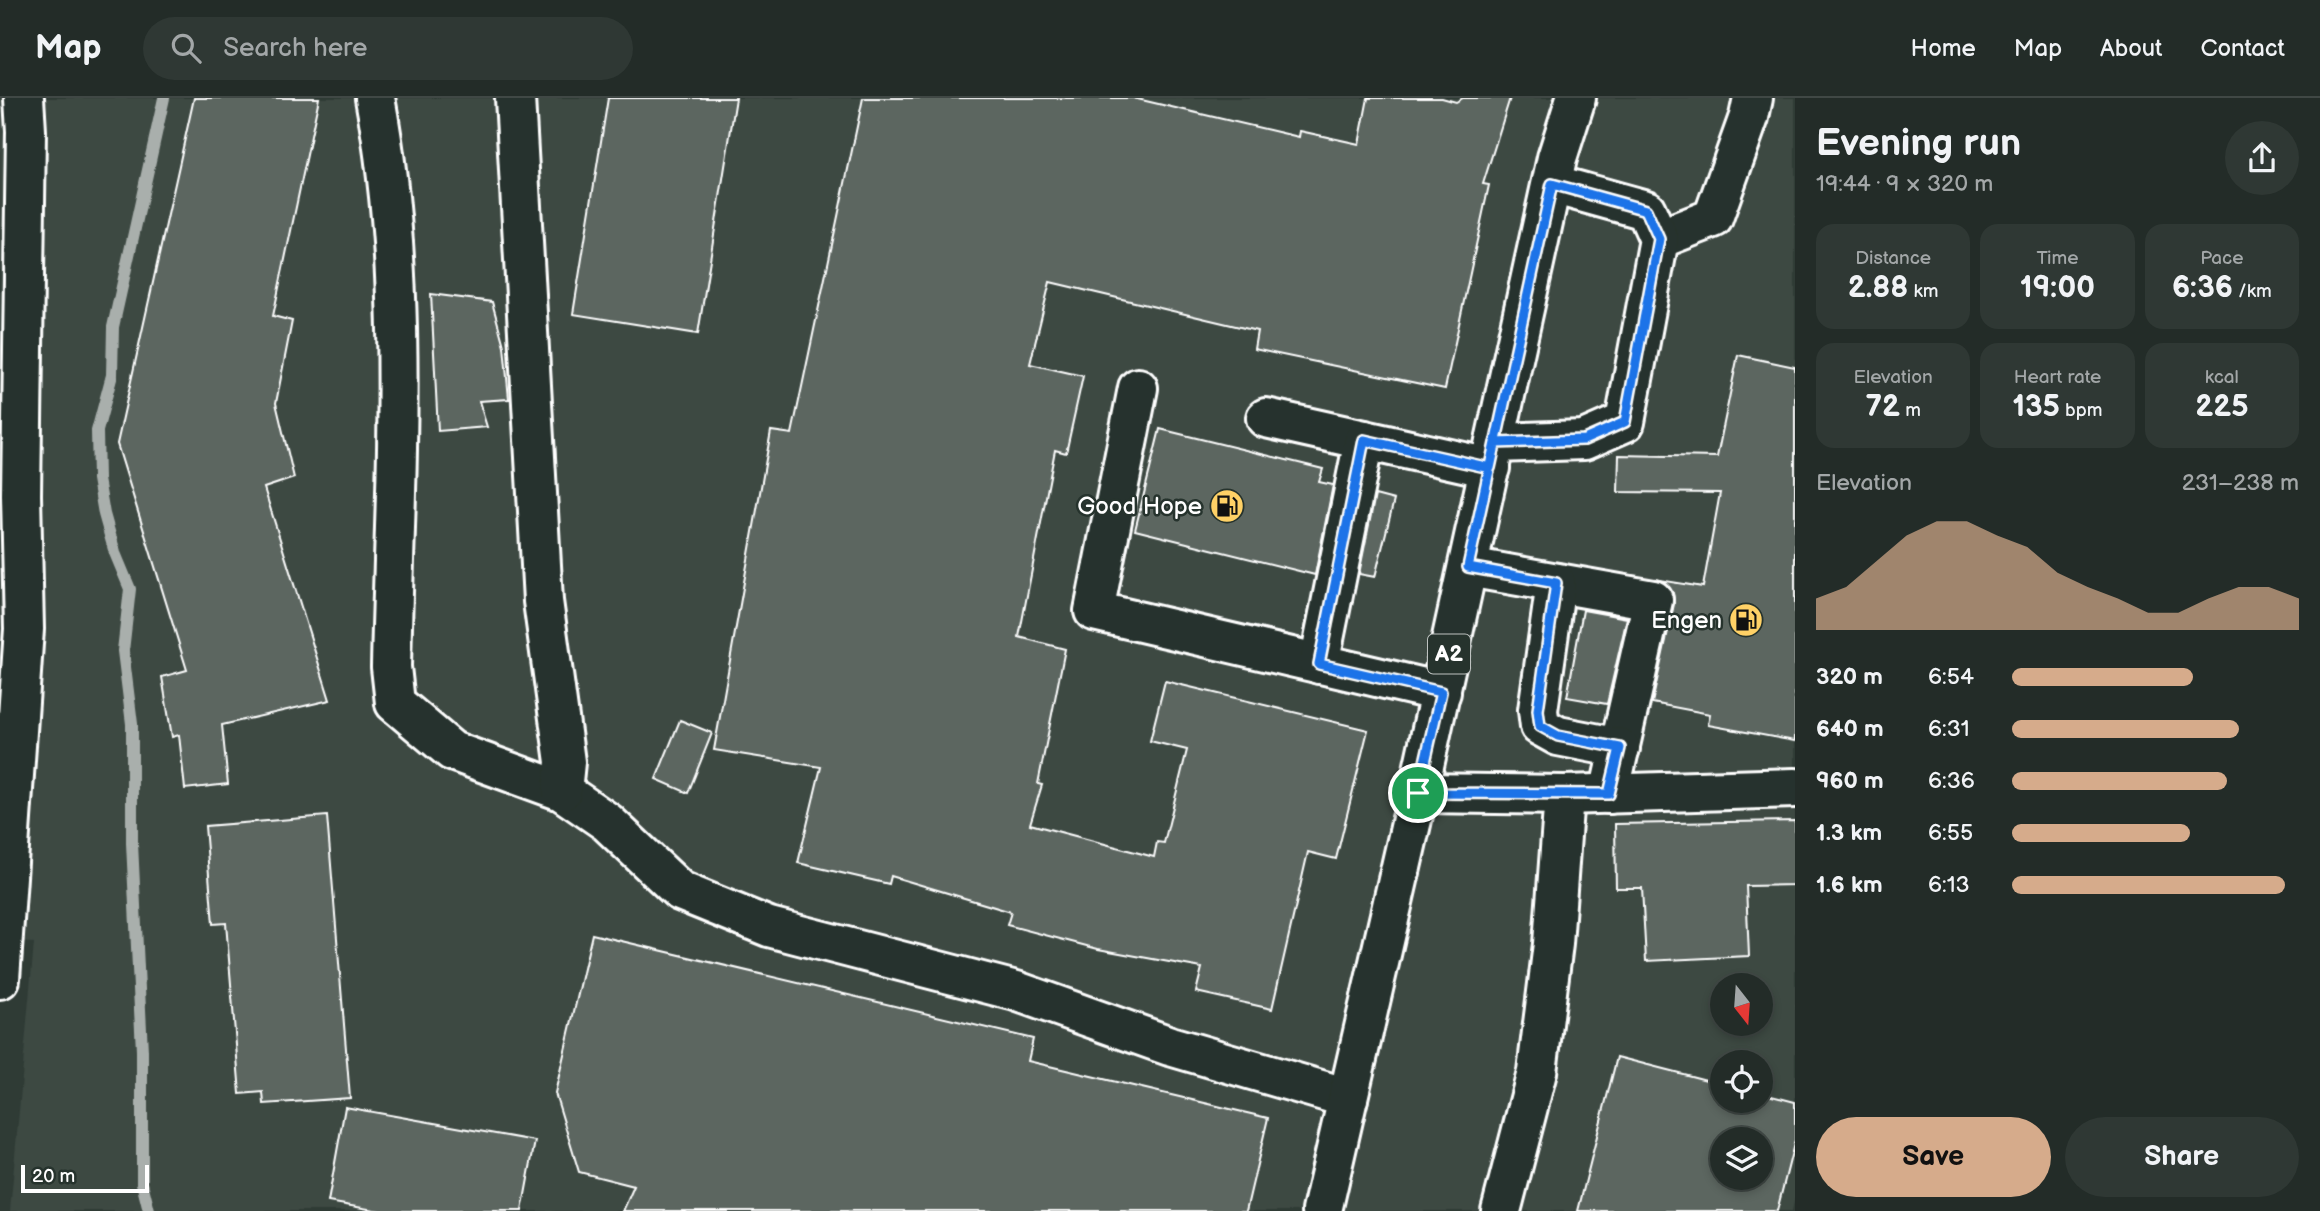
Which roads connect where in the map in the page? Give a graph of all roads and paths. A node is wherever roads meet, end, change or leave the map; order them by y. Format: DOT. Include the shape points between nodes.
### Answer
graph roads {
  1 [pos="24,98"];
  2 [pos="375,98"];
  3 [pos="515,98"];
  4 [pos="1576,98"];
  5 [pos="1753,98"];
  6 [pos="1552,184"];
  7 [pos="1659,239"];
  8 [pos="1138,388"];
  9 [pos="1266,418"];
  10 [pos="1364,440"];
  11 [pos="1492,455"];
  12 [pos="1468,567"];
  13 [pos="1556,583"];
  14 [pos="12,629"];
  15 [pos="1319,664"];
  16 [pos="1441,692"];
  17 [pos="1620,748"];
  18 [pos="1795,788"];
  19 [pos="562,791"];
  20 [pos="1418,793"];
  21 [pos="1609,794"];
  22 [pos="1564,795"];
  23 [pos="0,979"];
  24 [pos="1348,1097"];
  25 [pos="1322,1211"];
  26 [pos="1501,1211"];
  1 -- 14 [label="street" via="21,495"];
  2 -- 19 [label="street" via="388,167 397,339 391,667 395,703 452,751"];
  3 -- 19 [label="street" via="543,601 565,762"];
  4 -- 6 [label="street, A2"];
  5 -- 7 [label="street" via="1713,218"];
  6 -- 7 [label="street" via="1646,210"];
  6 -- 11 [label="street, A2"];
  7 -- 11 [label="street" via="1625,422 1584,440"];
  8 -- 15 [label="street" via="1094,611"];
  9 -- 10 [label="street"];
  10 -- 11 [label="street"];
  10 -- 15 [label="street"];
  11 -- 12 [label="street, A2"];
  12 -- 13 [label="street"];
  12 -- 16 [label="street, A2"];
  13 -- 17 [label="street" via="1538,710 1540,726 1558,736"];
  13 -- 17 [label="street" via="1653,600"];
  14 -- 23 [label="street"];
  15 -- 16 [label="street"];
  16 -- 20 [label="street, A2"];
  17 -- 21 [label="street"];
  18 -- 21 [label="street"];
  19 -- 24 [label="street" via="607,822 680,891 769,927 1016,991 1170,1046"];
  20 -- 22 [label="street"];
  20 -- 24 [label="street, A2"];
  21 -- 22 [label="street"];
  22 -- 26 [label="street" via="1538,1072"];
  24 -- 25 [label="street, A2"];
}
